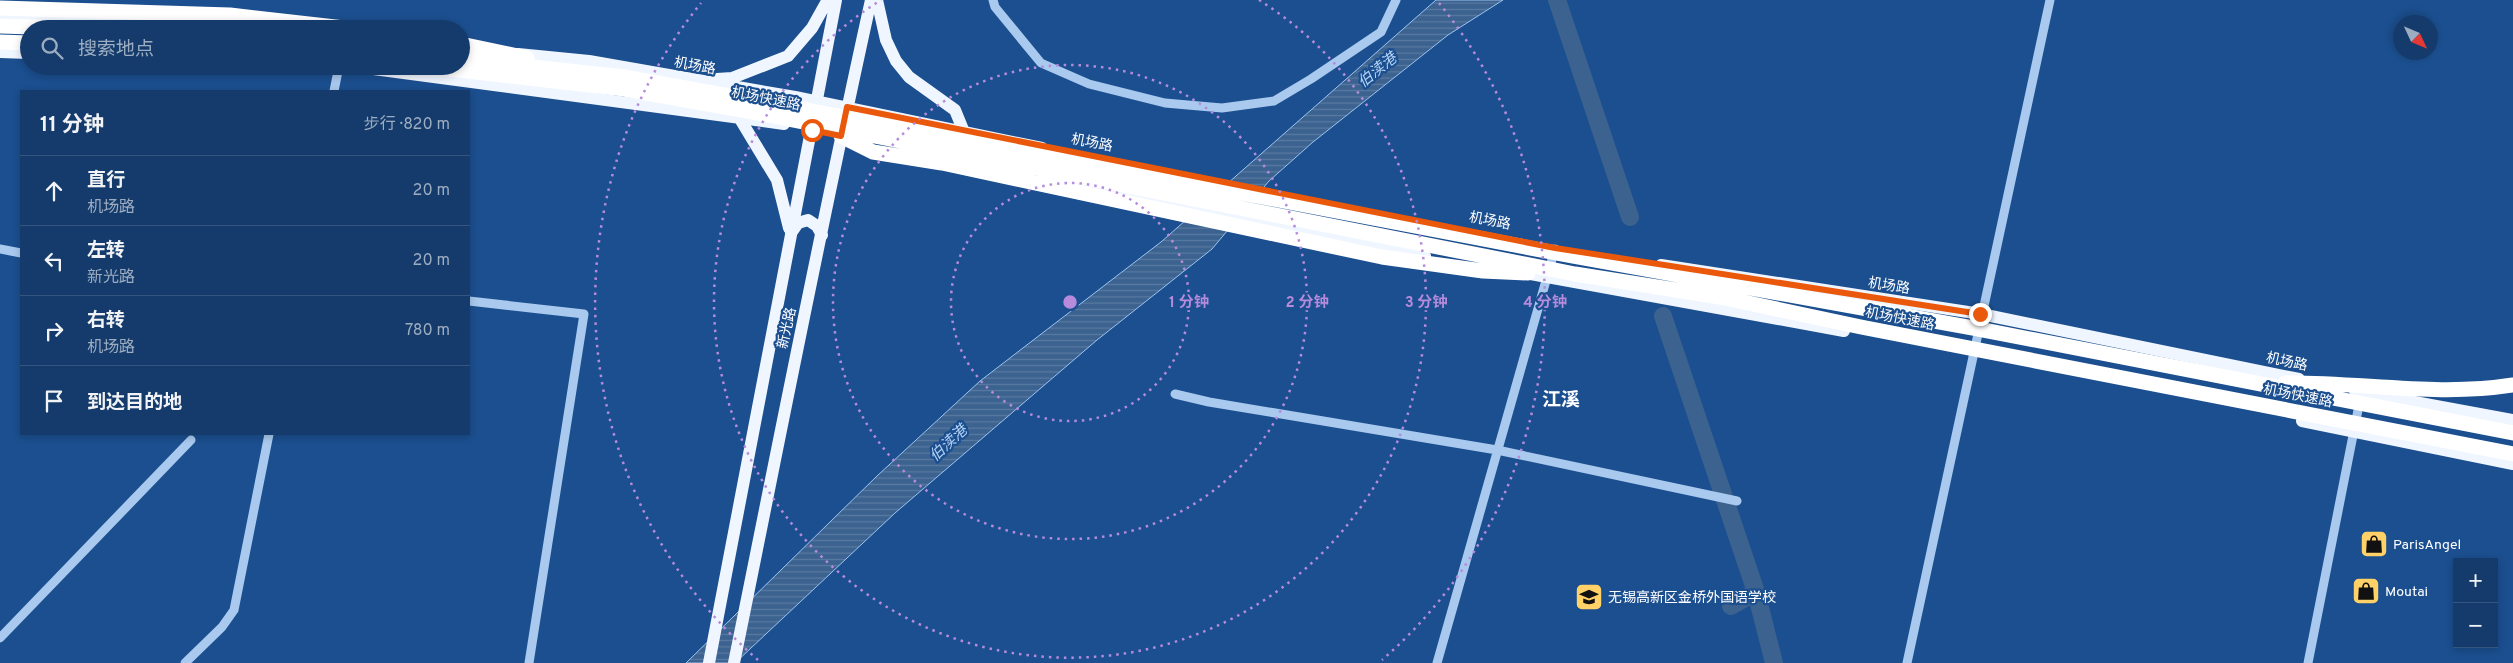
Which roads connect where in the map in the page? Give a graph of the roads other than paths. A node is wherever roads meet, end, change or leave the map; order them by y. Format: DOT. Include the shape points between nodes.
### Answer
graph roads {
  1 [pos="834,0"];
  2 [pos="871,0"];
  3 [pos="877,0"];
  4 [pos="993,0"];
  5 [pos="1396,0"];
  6 [pos="2050,0"];
  7 [pos="0,8"];
  8 [pos="0,18"];
  9 [pos="45,20"];
  10 [pos="274,20"];
  11 [pos="0,26"];
  12 [pos="20,27"];
  13 [pos="0,42"];
  14 [pos="20,42"];
  15 [pos="470,46"];
  16 [pos="470,50"];
  17 [pos="0,52"];
  18 [pos="20,53"];
  19 [pos="470,60"];
  20 [pos="470,71"];
  21 [pos="337,75"];
  22 [pos="417,75"];
  23 [pos="624,77"];
  24 [pos="701,81"];
  25 [pos="334,90"];
  26 [pos="817,101"];
  27 [pos="847,107"];
  28 [pos="740,119"];
  29 [pos="812,130"];
  30 [pos="964,132"];
  31 [pos="841,136"];
  32 [pos="791,233"];
  33 [pos="822,235"];
  34 [pos="0,248"];
  35 [pos="1555,248"];
  36 [pos="20,253"];
  37 [pos="1575,274"];
  38 [pos="1547,276"];
  39 [pos="470,301"];
  40 [pos="1980,314"];
  41 [pos="1972,354"];
  42 [pos="2250,383"];
  43 [pos="2513,385"];
  44 [pos="2362,392"];
  45 [pos="1175,394"];
  46 [pos="2513,420"];
  47 [pos="2353,431"];
  48 [pos="2513,433"];
  49 [pos="269,435"];
  50 [pos="191,440"];
  51 [pos="1498,450"];
  52 [pos="2513,454"];
  53 [pos="2513,464"];
  54 [pos="1737,501"];
  55 [pos="0,638"];
  56 [pos="185,663"];
  57 [pos="529,663"];
  58 [pos="709,663"];
  59 [pos="734,663"];
  60 [pos="1437,663"];
  61 [pos="1907,663"];
  62 [pos="2308,663"];
  1 -- 24 [label="main road" via="826,3 812,28 788,56 732,78"];
  1 -- 26 [label="main road, 新光路"];
  2 -- 27 [label="main road, 新光路"];
  3 -- 30 [label="main road" via="884,35 896,61 909,77 955,110"];
  4 -- 5 [label="street" via="995,7 1041,63 1108,89 1165,103 1222,108 1274,101 1311,79 1381,32"];
  6 -- 40 [label="street"];
  7 -- 10 [label="highway" via="230,15"];
  8 -- 9 [label="main road"];
  11 -- 12 [label="highway"];
  13 -- 14 [label="highway"];
  15 -- 23 [label="highway"];
  16 -- 24 [label="main road, 机场路" via="589,61"];
  17 -- 18 [label="main road"];
  19 -- 23 [label="highway, 机场快速路"];
  20 -- 37 [label="highway, 机场快速路" via="624,89 735,108"];
  21 -- 25 [label="street"];
  22 -- 28 [label="main road"];
  23 -- 42 [label="highway, 机场快速路" via="1973,328"];
  24 -- 26 [label="main road, 机场路"];
  26 -- 27 [label="main road, 机场路"];
  26 -- 29 [label="main road, 新光路"];
  27 -- 30 [label="main road, 机场路"];
  27 -- 31 [label="main road, 新光路"];
  28 -- 29 [label="main road"];
  28 -- 32 [label="main road" via="777,180"];
  29 -- 31 [label="main road"];
  29 -- 32 [label="main road, 新光路"];
  30 -- 35 [label="main road, 机场路"];
  31 -- 33 [label="main road, 新光路"];
  31 -- 37 [label="highway" via="873,152 942,163 1382,257 1484,271"];
  31 -- 38 [label="main road" via="1473,266"];
  32 -- 33 [label="main road" via="798,222 808,220"];
  32 -- 58 [label="main road, 新光路"];
  33 -- 59 [label="main road, 新光路" via="792,367"];
  34 -- 36 [label="street"];
  35 -- 38 [label="street"];
  35 -- 40 [label="main road, 机场路"];
  37 -- 52 [label="highway, 机场快速路" via="1720,297"];
  38 -- 41 [label="main road"];
  38 -- 51 [label="street"];
  39 -- 57 [label="street" via="584,314"];
  40 -- 41 [label="street"];
  40 -- 44 [label="main road, 机场路"];
  41 -- 47 [label="main road"];
  41 -- 61 [label="street"];
  42 -- 43 [label="highway" via="2315,382 2433,391"];
  42 -- 48 [label="highway, 机场快速路"];
  44 -- 46 [label="main road, 机场路"];
  44 -- 47 [label="street"];
  45 -- 51 [label="street"];
  47 -- 53 [label="main road"];
  47 -- 62 [label="street"];
  49 -- 56 [label="street" via="234,610 222,627"];
  50 -- 55 [label="street"];
  51 -- 54 [label="street"];
  51 -- 60 [label="street"];
}
